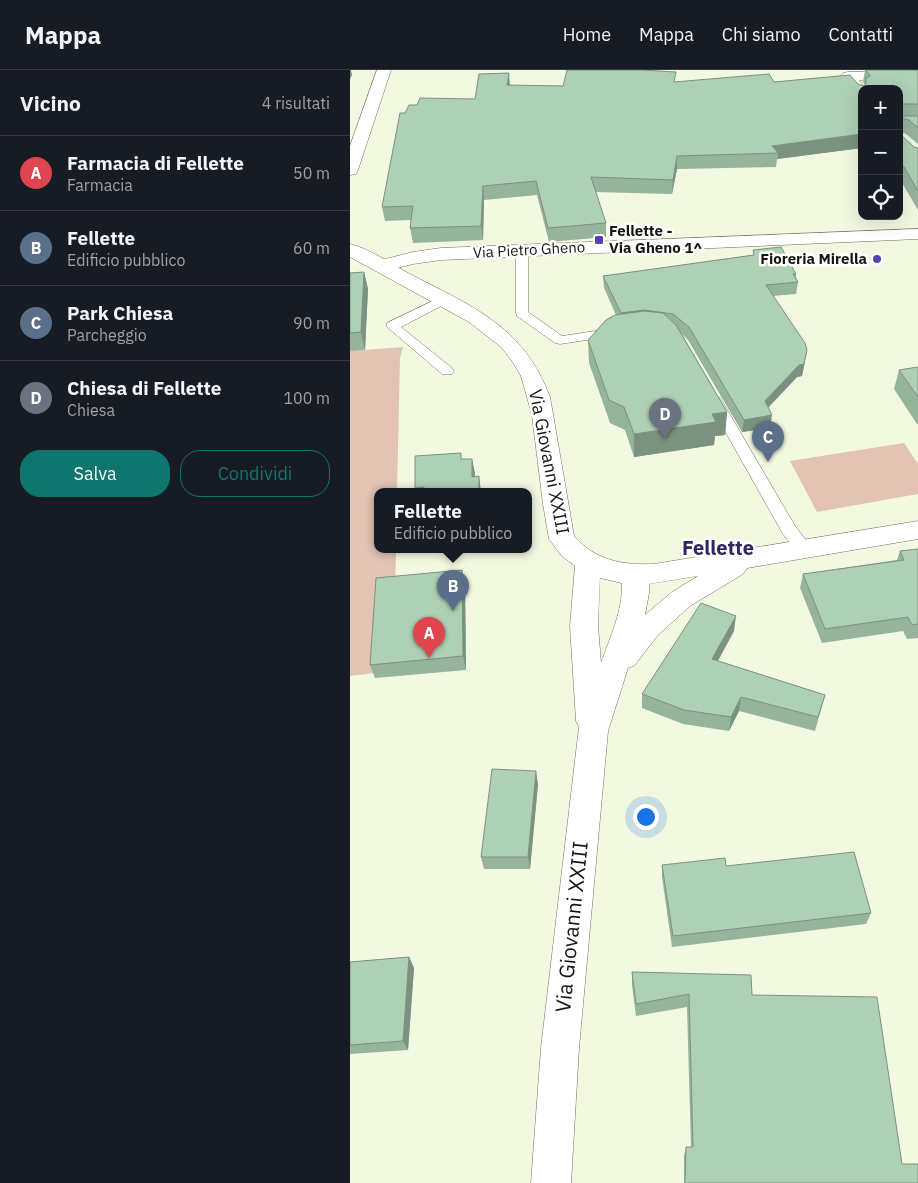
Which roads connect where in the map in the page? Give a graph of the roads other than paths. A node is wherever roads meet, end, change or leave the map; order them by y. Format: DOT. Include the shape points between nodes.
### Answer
graph roads {
  1 [pos="384,70"];
  2 [pos="918,74"];
  3 [pos="858,89"];
  4 [pos="350,170"];
  5 [pos="918,234"];
  6 [pos="350,250"];
  7 [pos="522,251"];
  8 [pos="381,266"];
  9 [pos="445,299"];
  10 [pos="625,330"];
  11 [pos="447,372"];
  12 [pos="706,386"];
  13 [pos="918,530"];
  14 [pos="804,549"];
  15 [pos="745,560"];
  16 [pos="588,563"];
  17 [pos="635,575"];
  18 [pos="611,675"];
  19 [pos="593,732"];
  20 [pos="551,1183"];
  1 -- 4 [label="street"];
  2 -- 3 [label="street" via="848,76"];
  5 -- 7 [label="street, Via Pietro Gheno"];
  6 -- 8 [label="street, Via Giovanni XXIII"];
  7 -- 8 [label="street, Via Pietro Gheno" via="427,256"];
  7 -- 10 [label="lane" via="522,313 560,340"];
  8 -- 9 [label="street, Via Giovanni XXIII"];
  9 -- 11 [label="lane" via="392,326"];
  9 -- 16 [label="street, Via Giovanni XXIII" via="491,327 527,367 542,409 562,540 569,550"];
  12 -- 14 [label="lane" via="788,530"];
  13 -- 14 [label="street, Via Giovanni XXIII"];
  14 -- 15 [label="street, Via Giovanni XXIII"];
  15 -- 17 [label="street, Via Giovanni XXIII"];
  15 -- 18 [label="street, Via Giovanni XXIII" via="681,599 648,628"];
  16 -- 17 [label="street, Via Giovanni XXIII" via="610,572"];
  16 -- 19 [label="street" via="584,626"];
  17 -- 18 [label="street, Via Giovanni XXIII" via="633,609"];
  18 -- 19 [label="street, Via Giovanni XXIII"];
  19 -- 20 [label="street, Via Giovanni XXIII" via="560,1048"];
}
